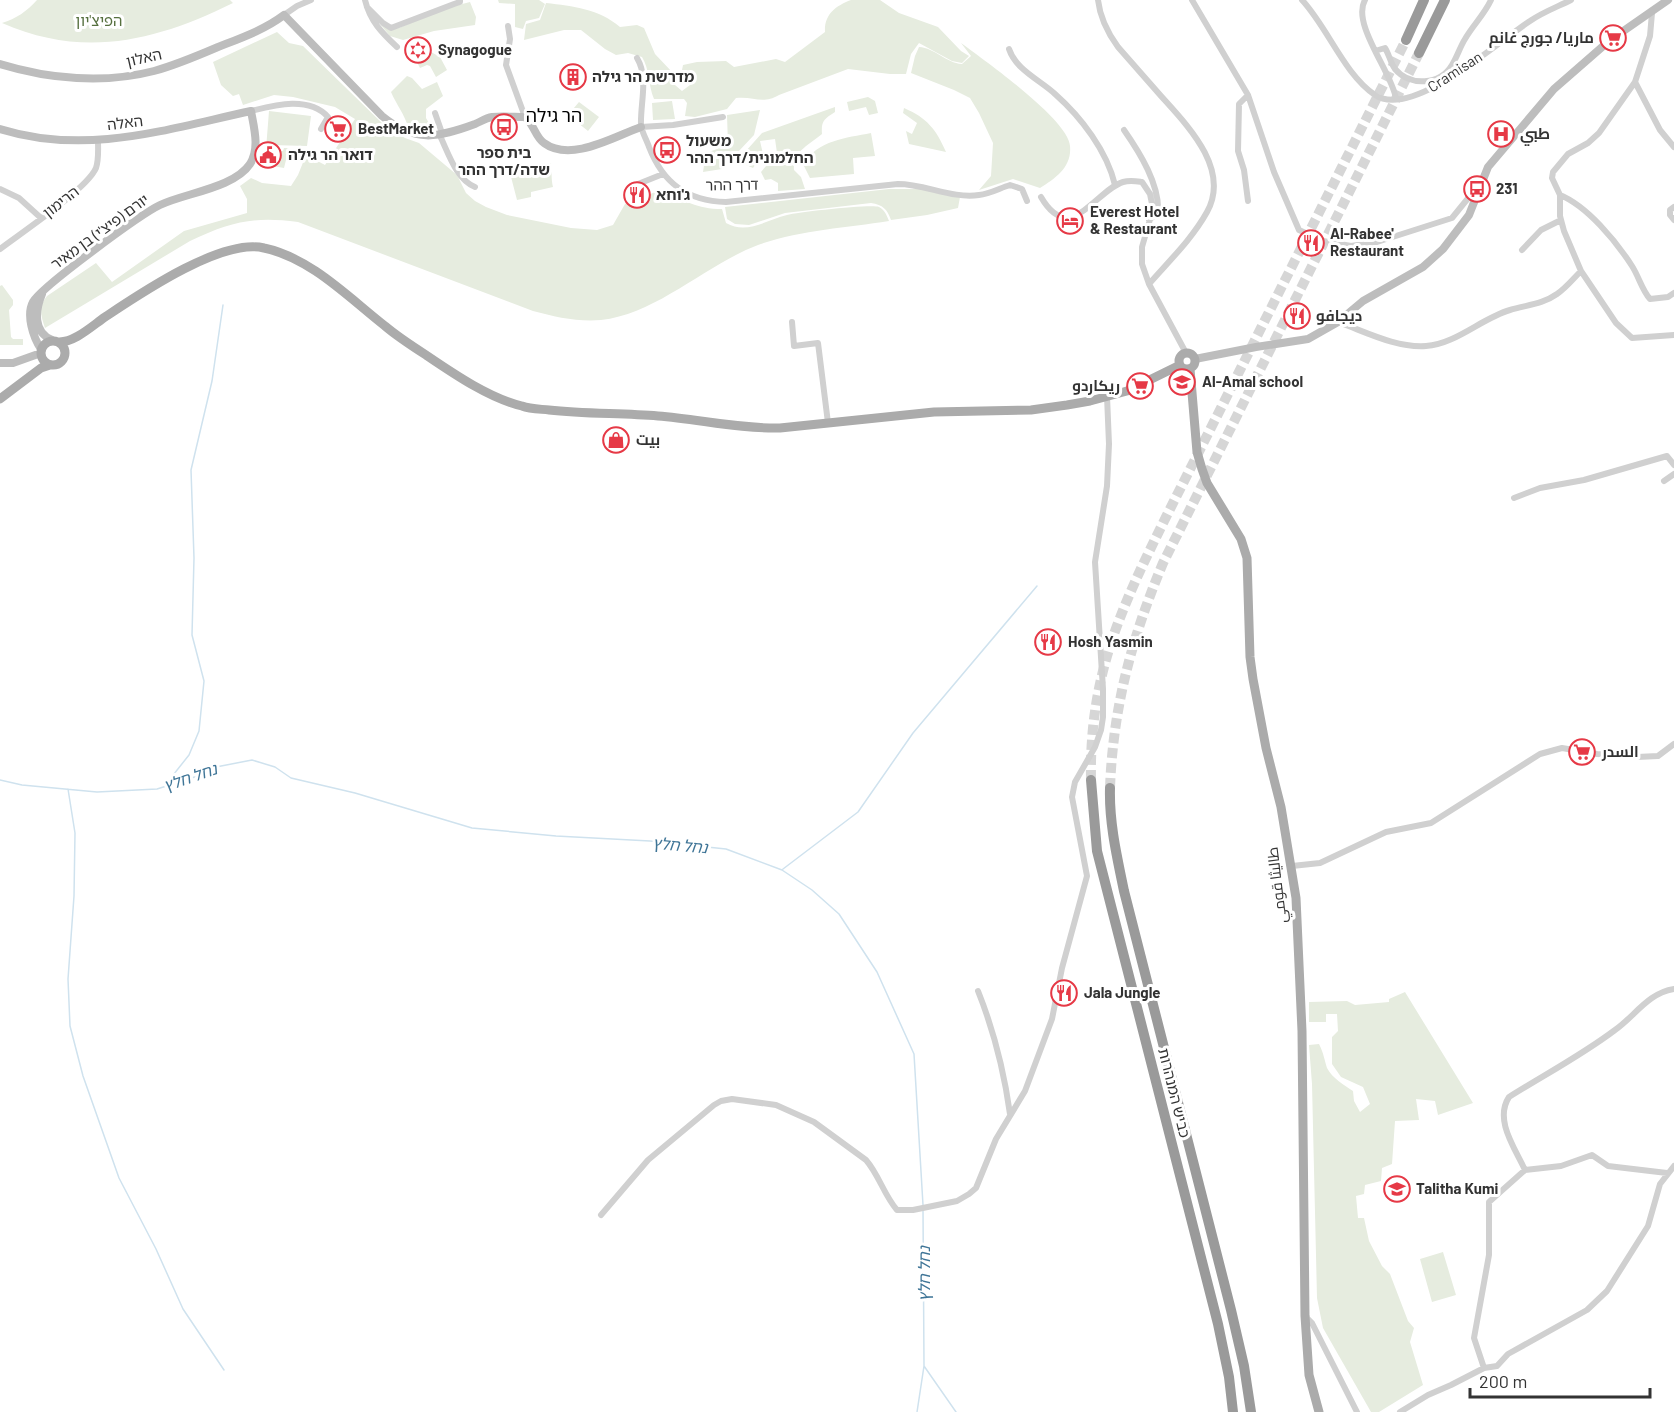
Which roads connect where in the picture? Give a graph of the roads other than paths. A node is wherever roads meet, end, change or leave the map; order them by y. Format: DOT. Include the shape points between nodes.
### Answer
graph roads {
  1 [pos="311,0"];
  2 [pos="460,0"];
  3 [pos="1098,0"];
  4 [pos="1192,0"];
  5 [pos="1302,0"];
  6 [pos="1365,0"];
  7 [pos="1424,0"];
  8 [pos="1445,0"];
  9 [pos="1491,0"];
  10 [pos="1571,0"];
  11 [pos="1668,0"];
  12 [pos="366,3"];
  13 [pos="1652,13"];
  14 [pos="284,15"];
  15 [pos="508,26"];
  16 [pos="1406,39"];
  17 [pos="397,47"];
  18 [pos="1009,49"];
  19 [pos="1375,51"];
  20 [pos="1419,53"];
  21 [pos="637,58"];
  22 [pos="0,64"];
  23 [pos="1635,82"];
  24 [pos="1248,95"];
  25 [pos="1396,99"];
  26 [pos="251,111"];
  27 [pos="435,113"];
  28 [pos="525,117"];
  29 [pos="723,117"];
  30 [pos="641,127"];
  31 [pos="0,129"];
  32 [pos="321,129"];
  33 [pos="1124,130"];
  34 [pos="442,134"];
  35 [pos="98,140"];
  36 [pos="1674,147"];
  37 [pos="663,174"];
  38 [pos="1481,182"];
  39 [pos="638,184"];
  40 [pos="1115,185"];
  41 [pos="475,187"];
  42 [pos="0,189"];
  43 [pos="1560,195"];
  44 [pos="1041,197"];
  45 [pos="1027,201"];
  46 [pos="1248,201"];
  47 [pos="1674,207"];
  48 [pos="41,218"];
  49 [pos="1561,220"];
  50 [pos="1674,220"];
  51 [pos="1148,221"];
  52 [pos="0,249"];
  53 [pos="1522,250"];
  54 [pos="1581,272"];
  55 [pos="1149,284"];
  56 [pos="47,287"];
  57 [pos="1674,293"];
  58 [pos="792,322"];
  59 [pos="1338,322"];
  60 [pos="1674,335"];
  61 [pos="58,344"];
  62 [pos="41,353"];
  63 [pos="1186,353"];
  64 [pos="1195,359"];
  65 [pos="0,363"];
  66 [pos="50,365"];
  67 [pos="1180,366"];
  68 [pos="1190,369"];
  69 [pos="0,394"];
  70 [pos="1107,396"];
  71 [pos="0,399"];
  72 [pos="828,423"];
  73 [pos="1674,465"];
  74 [pos="1674,474"];
  75 [pos="1664,481"];
  76 [pos="1514,498"];
  77 [pos="1674,744"];
  78 [pos="1091,780"];
  79 [pos="1110,788"];
  80 [pos="1292,866"];
  81 [pos="1674,989"];
  82 [pos="978,991"];
  83 [pos="1010,1114"];
  84 [pos="1674,1166"];
  85 [pos="1525,1170"];
  86 [pos="1667,1173"];
  87 [pos="601,1215"];
  88 [pos="1305,1316"];
  89 [pos="1484,1368"];
  90 [pos="1233,1412"];
  91 [pos="1251,1412"];
  92 [pos="1319,1412"];
  93 [pos="1358,1412"];
  94 [pos="1400,1412"];
  1 -- 14 [label="street"];
  2 -- 12 [label="street" via="391,28"];
  3 -- 55 [label="street" via="1108,33 1200,143 1213,178 1208,211"];
  4 -- 24 [label="street"];
  5 -- 25 [label="street" via="1365,86 1376,96"];
  6 -- 19 [label="street" via="1361,12"];
  7 -- 16 [label="highway"];
  8 -- 20 [label="highway"];
  9 -- 19 [label="street" via="1462,43 1453,65 1440,76 1415,81 1396,70 1385,48"];
  10 -- 25 [label="street, Cramisan" via="1530,20 1445,81 1410,98"];
  11 -- 13 [label="street"];
  12 -- 17 [label="street" via="383,35"];
  13 -- 23 [label="street" via="1650,36"];
  13 -- 38 [label="street" via="1609,41 1554,89 1488,167"];
  14 -- 22 [label="street, האלון" via="258,31 188,59 129,76 57,77"];
  14 -- 34 [label="street" via="391,123 423,137"];
  15 -- 28 [label="street" via="506,65"];
  18 -- 40 [label="street" via="1019,65 1055,93 1075,115 1100,149"];
  19 -- 25 [label="street"];
  21 -- 30 [label="street" via="644,80"];
  23 -- 36 [label="street" via="1660,130"];
  23 -- 43 [label="street" via="1599,133 1568,153 1553,172"];
  24 -- 38 [label="street" via="1299,230 1323,241 1351,246 1377,242 1452,218"];
  24 -- 46 [label="street" via="1239,104 1238,151"];
  26 -- 32 [label="street" via="284,104 312,107 328,117"];
  26 -- 35 [label="street, האלה" via="125,139"];
  26 -- 56 [label="street, יורם (פיצ'י) בן מאיר" via="255,155 239,175 151,210"];
  27 -- 34 [label="street"];
  28 -- 30 [label="street" via="544,144 565,150 581,149"];
  28 -- 34 [label="street" via="490,117"];
  29 -- 30 [label="street"];
  30 -- 37 [label="street, דרך ההר"];
  31 -- 35 [label="street, האלה" via="56,139"];
  33 -- 51 [label="street" via="1150,177 1158,201 1158,213"];
  34 -- 41 [label="street" via="456,169"];
  35 -- 48 [label="street, הרימון" via="96,167 91,176"];
  37 -- 39 [label="street"];
  37 -- 45 [label="street, דרך ההר" via="689,195 711,201 898,184 972,196 1010,185 1022,189"];
  38 -- 59 [label="street" via="1469,215 1443,249 1423,267 1363,301"];
  40 -- 44 [label="street" via="1087,210 1072,216 1058,215 1047,208"];
  40 -- 51 [label="street" via="1142,182 1153,209"];
  42 -- 48 [label="street" via="19,198"];
  43 -- 49 [label="street"];
  43 -- 57 [label="street" via="1574,200 1610,237 1650,299"];
  47 -- 50 [label="street" via="1670,215"];
  48 -- 52 [label="street, הרימון"];
  49 -- 53 [label="street" via="1541,230"];
  49 -- 54 [label="street"];
  51 -- 55 [label="street" via="1142,264"];
  54 -- 59 [label="street" via="1557,294 1536,305 1495,315 1452,338 1427,346 1388,340"];
  54 -- 60 [label="street" via="1616,323 1632,338"];
  55 -- 63 [label="street"];
  56 -- 61 [label="street, יורם (פיצ'י) בן מאיר" via="36,316 40,331"];
  56 -- 62 [label="street, יורם (פיצ'י) בן מאיר" via="31,308"];
  58 -- 72 [label="street" via="794,346 818,343"];
  59 -- 64 [label="street" via="1308,339"];
  61 -- 62 [label="main road" via="45,343"];
  61 -- 66 [label="main road" via="63,360"];
  61 -- 72 [label="main road" via="207,257 248,246 283,254 310,268 426,355 483,390 522,406 658,416 757,429"];
  62 -- 65 [label="street" via="13,363"];
  62 -- 66 [label="main road"];
  62 -- 69 [label="main road" via="32,368"];
  63 -- 64 [label="main road"];
  63 -- 67 [label="main road" via="1180,357"];
  64 -- 68 [label="main road"];
  66 -- 71 [label="main road"];
  67 -- 68 [label="main road"];
  67 -- 70 [label="main road"];
  68 -- 80 [label="main road, طاليثا قومي" via="1197,452 1207,483 1241,539 1247,558 1253,679"];
  70 -- 72 [label="main road" via="1031,410 946,411"];
  70 -- 83 [label="street" via="1106,501 1095,562 1103,717 1095,747 1075,782 1071,802 1086,882 1052,1019 1025,1091"];
  73 -- 76 [label="street" via="1667,456"];
  74 -- 75 [label="street"];
  77 -- 80 [label="street" via="1658,756 1597,754 1562,748 1540,754 1431,823 1386,832 1320,863"];
  78 -- 90 [label="highway, כביש המנהרות" via="1097,851 1218,1324"];
  79 -- 91 [label="highway, כביש המנהרות" via="1115,848 1124,891 1232,1310"];
  80 -- 88 [label="main road, طاليثا قومي" via="1301,1020"];
  81 -- 85 [label="street" via="1651,998 1615,1030 1509,1097 1503,1115"];
  82 -- 83 [label="street" via="999,1054"];
  83 -- 87 [label="street" via="988,1156 982,1177 969,1194 941,1205 897,1210 866,1160 814,1122 776,1106 721,1101 648,1160"];
  84 -- 86 [label="street"];
  85 -- 86 [label="street" via="1561,1166 1592,1155 1608,1166"];
  85 -- 89 [label="street" via="1489,1202 1489,1256 1474,1338"];
  86 -- 89 [label="street" via="1648,1226 1602,1297 1587,1310 1508,1354 1497,1366"];
  88 -- 92 [label="main road, طاليثا قومي" via="1309,1375"];
  88 -- 93 [label="street"];
  89 -- 94 [label="street"];
}
